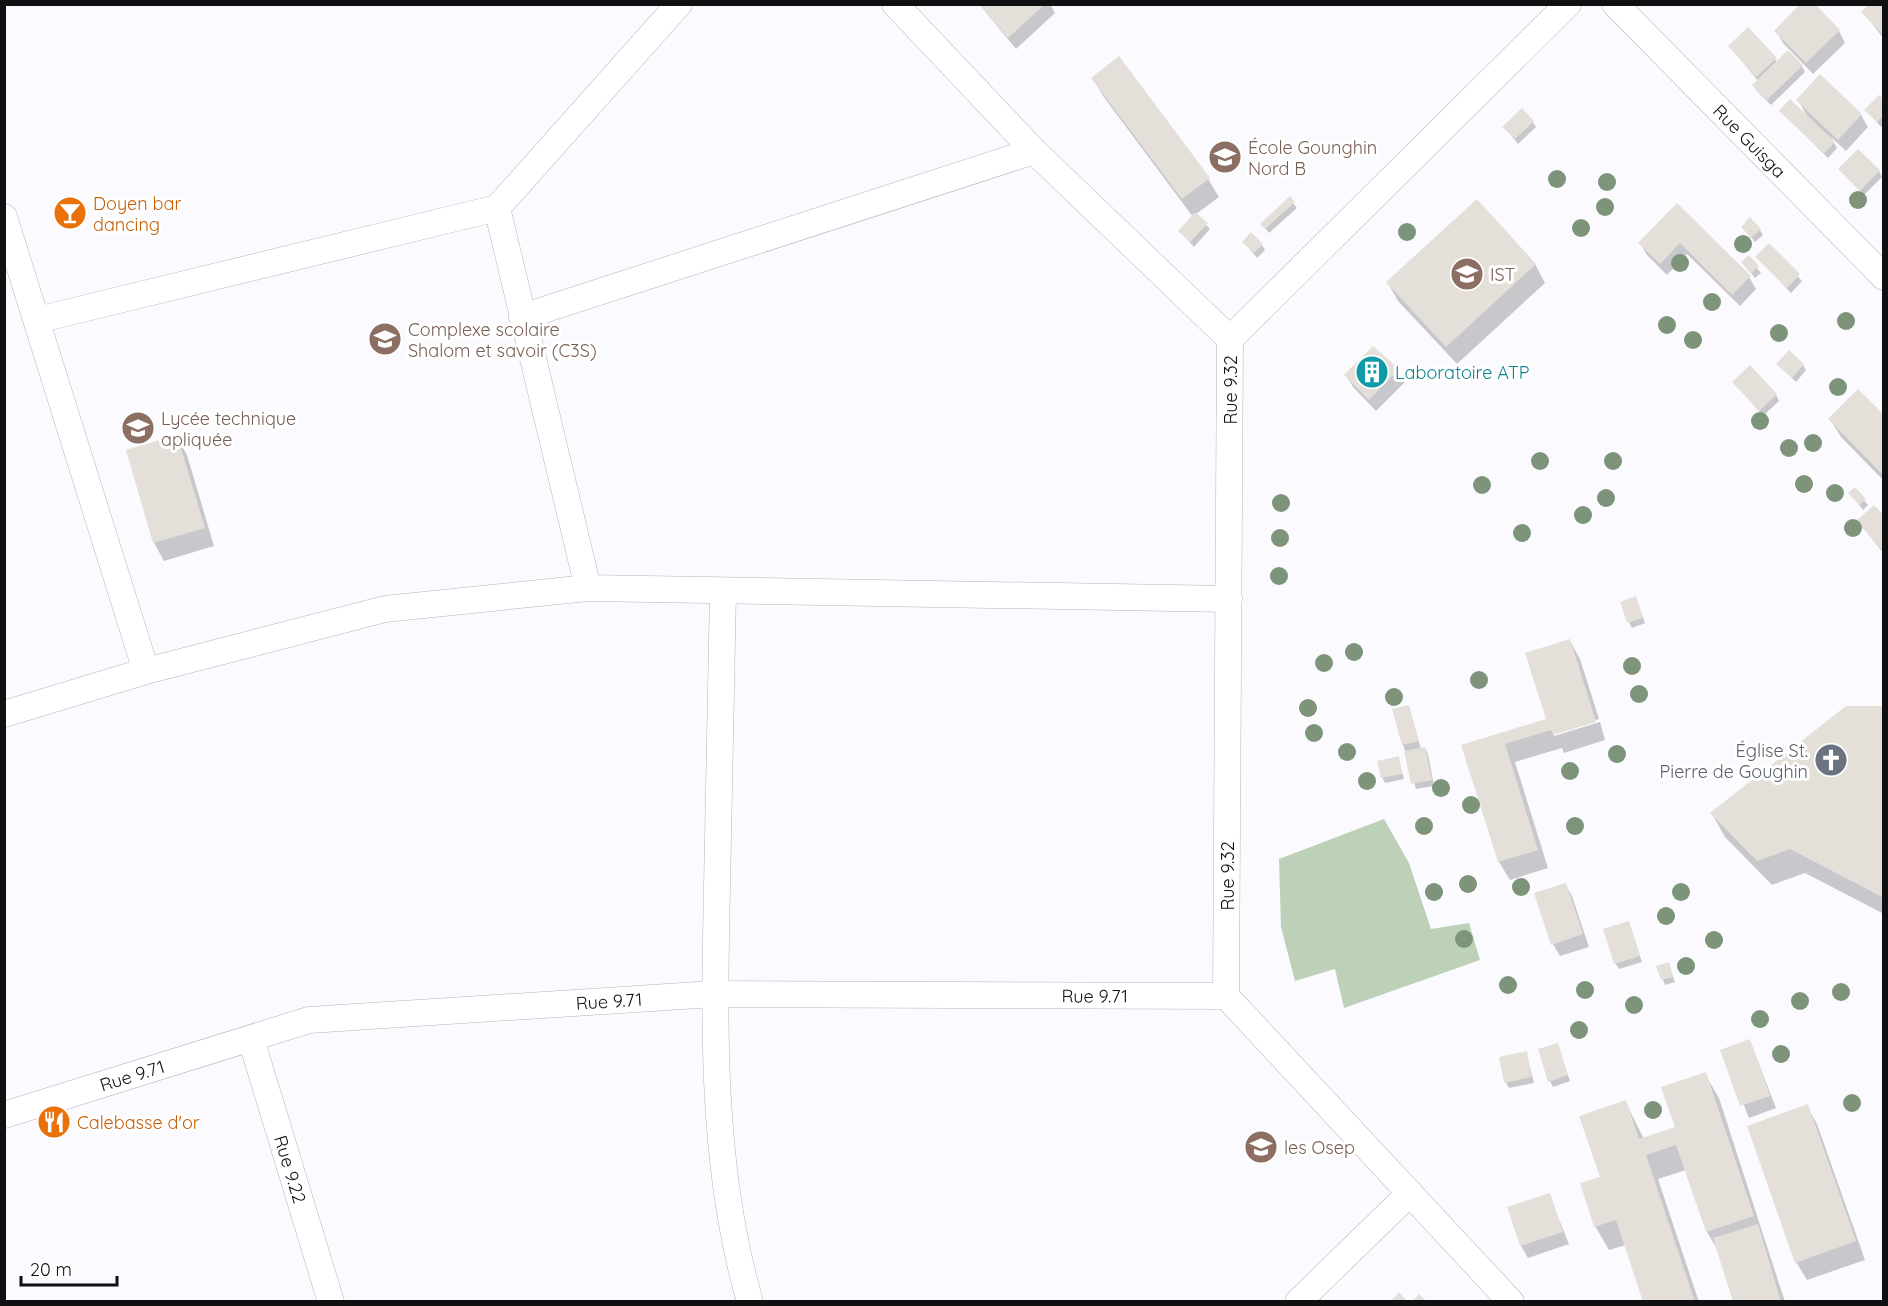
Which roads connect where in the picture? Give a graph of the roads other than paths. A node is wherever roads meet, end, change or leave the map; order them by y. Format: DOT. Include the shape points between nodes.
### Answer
graph roads {
  1 [pos="679,4"];
  2 [pos="895,4"];
  3 [pos="1568,4"];
  4 [pos="1615,4"];
  5 [pos="1034,151"];
  6 [pos="496,208"];
  7 [pos="4,217"];
  8 [pos="1884,277"];
  9 [pos="522,317"];
  10 [pos="37,320"];
  11 [pos="1230,339"];
  12 [pos="588,588"];
  13 [pos="723,591"];
  14 [pos="1228,599"];
  15 [pos="146,671"];
  16 [pos="4,714"];
  17 [pos="714,994"];
  18 [pos="1226,996"];
  19 [pos="251,1039"];
  20 [pos="4,1115"];
  21 [pos="1410,1193"];
  22 [pos="331,1302"];
  23 [pos="750,1302"];
  24 [pos="1298,1302"];
  25 [pos="1511,1302"];
  1 -- 6 [label="street"];
  2 -- 5 [label="street"];
  3 -- 11 [label="street"];
  4 -- 8 [label="street, Rue Guisga"];
  5 -- 9 [label="street"];
  5 -- 11 [label="street"];
  6 -- 9 [label="street"];
  6 -- 10 [label="street"];
  7 -- 10 [label="street"];
  9 -- 12 [label="street"];
  10 -- 15 [label="street"];
  11 -- 14 [label="street, Rue 9.32"];
  12 -- 13 [label="street"];
  12 -- 15 [label="street" via="385,609"];
  13 -- 14 [label="street"];
  13 -- 17 [label="street"];
  14 -- 18 [label="street, Rue 9.32"];
  15 -- 16 [label="street"];
  17 -- 18 [label="street, Rue 9.71"];
  17 -- 19 [label="street, Rue 9.71" via="309,1020"];
  17 -- 23 [label="street" via="718,1118 739,1263"];
  18 -- 21 [label="street"];
  19 -- 20 [label="street, Rue 9.71"];
  19 -- 22 [label="street, Rue 9.22"];
  21 -- 24 [label="street"];
  21 -- 25 [label="street"];
}
